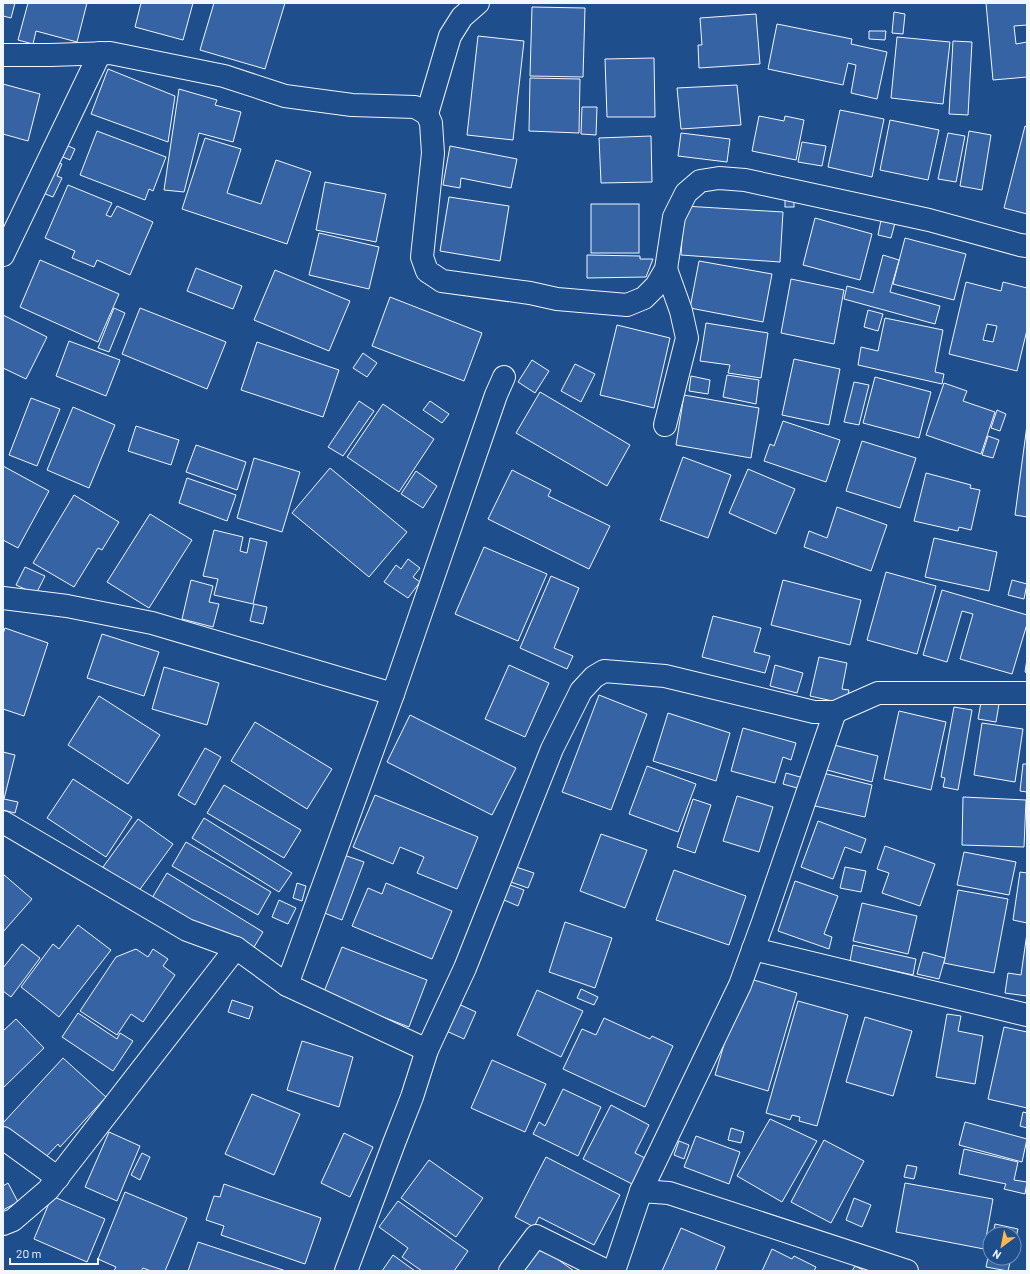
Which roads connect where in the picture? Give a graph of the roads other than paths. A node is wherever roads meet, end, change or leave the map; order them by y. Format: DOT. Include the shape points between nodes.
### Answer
graph roads {
  1 [pos="478,3"];
  2 [pos="100,53"];
  3 [pos="3,55"];
  4 [pos="427,114"];
  5 [pos="1027,246"];
  6 [pos="3,255"];
  7 [pos="666,269"];
  8 [pos="504,377"];
  9 [pos="665,425"];
  10 [pos="3,598"];
  11 [pos="1027,693"];
  12 [pos="393,694"];
  13 [pos="835,712"];
  14 [pos="3,822"];
  15 [pos="236,948"];
  16 [pos="754,949"];
  17 [pos="287,985"];
  18 [pos="1027,1015"];
  19 [pos="427,1050"];
  20 [pos="3,1138"];
  21 [pos="58,1178"];
  22 [pos="641,1192"];
  23 [pos="3,1224"];
  24 [pos="346,1271"];
  25 [pos="510,1271"];
  26 [pos="607,1271"];
  27 [pos="614,1271"];
  28 [pos="907,1271"];
  1 -- 4 [label="street" via="462,17 450,36"];
  2 -- 3 [label="street"];
  2 -- 4 [label="street" via="224,76 285,96 352,105 415,107"];
  2 -- 6 [label="street"];
  4 -- 7 [label="street" via="431,123 433,153 422,257 427,271 442,281 557,299 627,305 644,298 656,286"];
  5 -- 7 [label="street" via="898,213 745,180 719,178 700,181 686,193 674,217"];
  7 -- 9 [label="street" via="681,311 687,338"];
  8 -- 12 [label="street"];
  10 -- 12 [label="street" via="67,606 152,623"];
  11 -- 13 [label="street" via="878,693"];
  12 -- 17 [label="street"];
  13 -- 16 [label="street"];
  13 -- 19 [label="street" via="814,712 665,676 604,671 594,677 581,691 552,749 465,968"];
  14 -- 15 [label="street" via="187,930"];
  15 -- 17 [label="street"];
  15 -- 21 [label="street"];
  16 -- 18 [label="street"];
  16 -- 22 [label="street" via="740,985"];
  17 -- 19 [label="street"];
  19 -- 24 [label="street" via="412,1097"];
  20 -- 21 [label="street"];
  21 -- 23 [label="street" via="13,1220"];
  22 -- 27 [label="street"];
  22 -- 28 [label="street" via="669,1193"];
  25 -- 26 [label="street" via="536,1236"];
}
